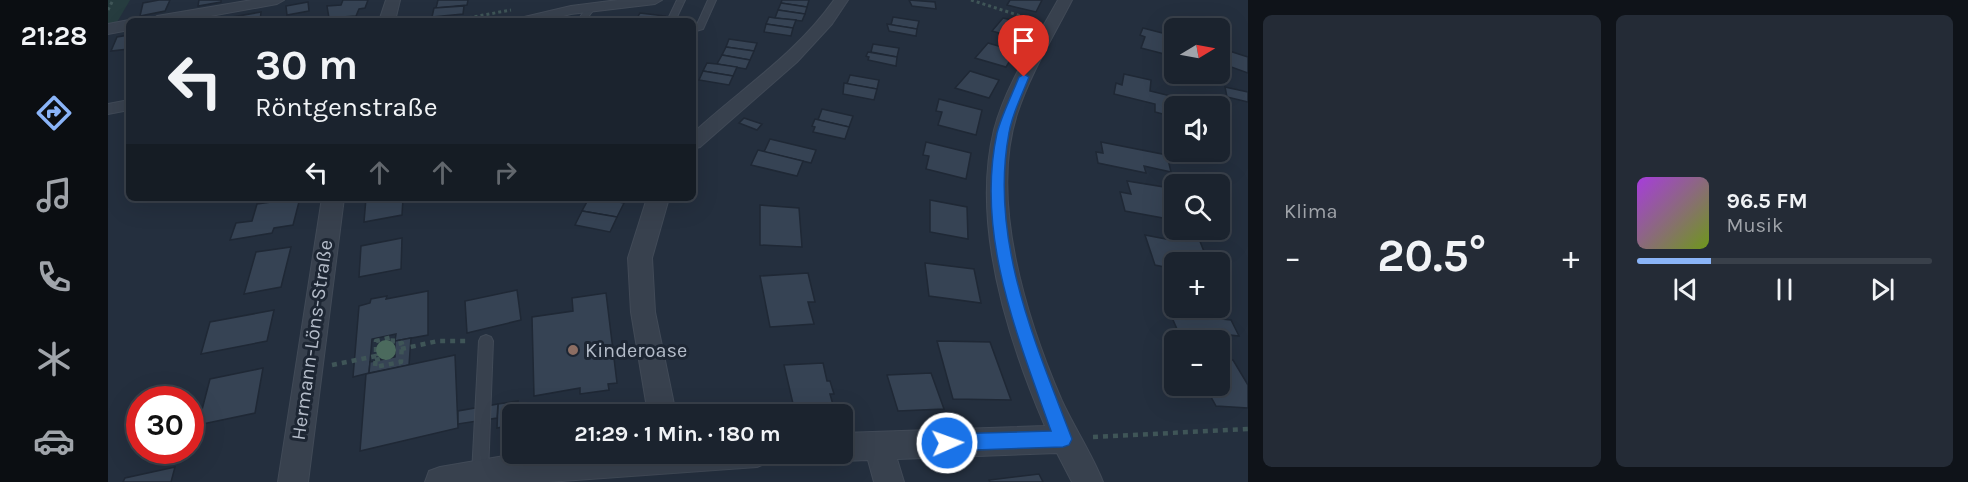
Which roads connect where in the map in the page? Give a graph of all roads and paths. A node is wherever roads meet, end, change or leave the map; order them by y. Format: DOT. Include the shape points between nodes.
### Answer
graph roads {
  1 [pos="113,0"];
  2 [pos="277,0"];
  3 [pos="393,0"];
  4 [pos="655,0"];
  5 [pos="681,0"];
  6 [pos="712,0"];
  7 [pos="841,0"];
  8 [pos="971,0"];
  9 [pos="1065,0"];
  10 [pos="636,1"];
  11 [pos="108,10"];
  12 [pos="574,10"];
  13 [pos="521,15"];
  14 [pos="174,18"];
  15 [pos="388,18"];
  16 [pos="486,18"];
  17 [pos="672,18"];
  18 [pos="126,26"];
  19 [pos="1051,26"];
  20 [pos="108,29"];
  21 [pos="699,29"];
  22 [pos="696,140"];
  23 [pos="333,201"];
  24 [pos="657,201"];
  25 [pos="486,341"];
  26 [pos="393,345"];
  27 [pos="401,349"];
  28 [pos="375,358"];
  29 [pos="333,365"];
  30 [pos="660,404"];
  31 [pos="1248,429"];
  32 [pos="1063,439"];
  33 [pos="878,445"];
  34 [pos="853,446"];
  35 [pos="578,464"];
  36 [pos="480,475"];
  37 [pos="292,482"];
  38 [pos="440,482"];
  39 [pos="888,482"];
  40 [pos="1088,482"];
  1 -- 11 [label="path"];
  2 -- 14 [label="street"];
  3 -- 15 [label="street"];
  4 -- 10 [label="street"];
  5 -- 17 [label="lane"];
  6 -- 21 [label="lane"];
  7 -- 22 [label="street" via="812,39"];
  8 -- 19 [label="path"];
  9 -- 19 [label="street"];
  10 -- 12 [label="street"];
  12 -- 13 [label="street"];
  13 -- 16 [label="path"];
  18 -- 20 [label="street"];
  19 -- 32 [label="street" via="1024,77 1003,132 997,183 1000,239 1019,320"];
  23 -- 37 [label="street, Hermann-Löns-Straße"];
  24 -- 30 [label="street" via="640,258 643,312"];
  25 -- 27 [label="path" via="438,341"];
  25 -- 36 [label="lane"];
  26 -- 27 [label="path" via="402,343"];
  26 -- 28 [label="path" via="392,356"];
  26 -- 28 [label="path" via="393,337 376,341"];
  27 -- 28 [label="path" via="401,362 375,367"];
  28 -- 29 [label="path"];
  31 -- 32 [label="path"];
  32 -- 33 [label="street"];
  32 -- 40 [label="street"];
  33 -- 34 [label="street"];
  33 -- 39 [label="street"];
  35 -- 36 [label="street"];
  36 -- 38 [label="street"];
}
